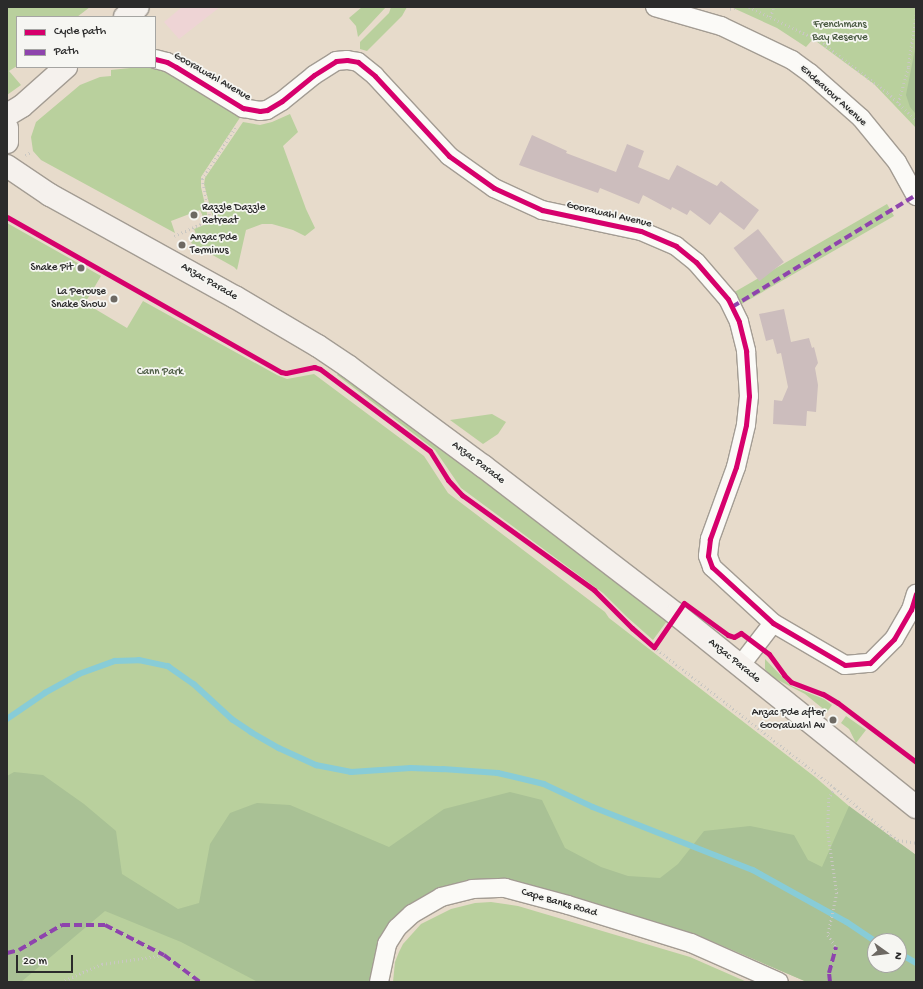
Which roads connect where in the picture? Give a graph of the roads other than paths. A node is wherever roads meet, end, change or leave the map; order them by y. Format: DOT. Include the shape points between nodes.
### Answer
graph roads {
  1 [pos="138,7"];
  2 [pos="655,7"];
  3 [pos="126,16"];
  4 [pos="156,59"];
  5 [pos="65,68"];
  6 [pos="7,115"];
  7 [pos="7,128"];
  8 [pos="7,142"];
  9 [pos="7,166"];
  10 [pos="916,196"];
  11 [pos="916,594"];
  12 [pos="773,623"];
  13 [pos="740,666"];
  14 [pos="916,808"];
  15 [pos="379,982"];
  16 [pos="779,982"];
  1 -- 3 [label="main road"];
  2 -- 10 [label="street, Endeavour Avenue" via="720,26 792,60 810,73 861,118 897,162"];
  4 -- 12 [label="street, Goorawahl Avenue" via="167,62 243,108 251,110 267,110 336,61 358,62 375,76 449,156 494,188 542,210 654,235 676,246 696,262 728,300 739,322 746,351 748,381 748,410 740,453 710,539 708,556 714,570"];
  5 -- 6 [label="main road" via="22,106"];
  7 -- 8 [label="main road"];
  9 -- 13 [label="main road, Anzac Parade" via="50,195 235,297 349,367 490,471"];
  11 -- 12 [label="street" via="911,610 894,640 870,663 846,665"];
  12 -- 13 [label="street"];
  13 -- 14 [label="main road, Anzac Parade"];
  15 -- 16 [label="street, Cape Banks Road" via="386,944 397,928 412,914 441,897 472,888 505,888 691,944"];
}
